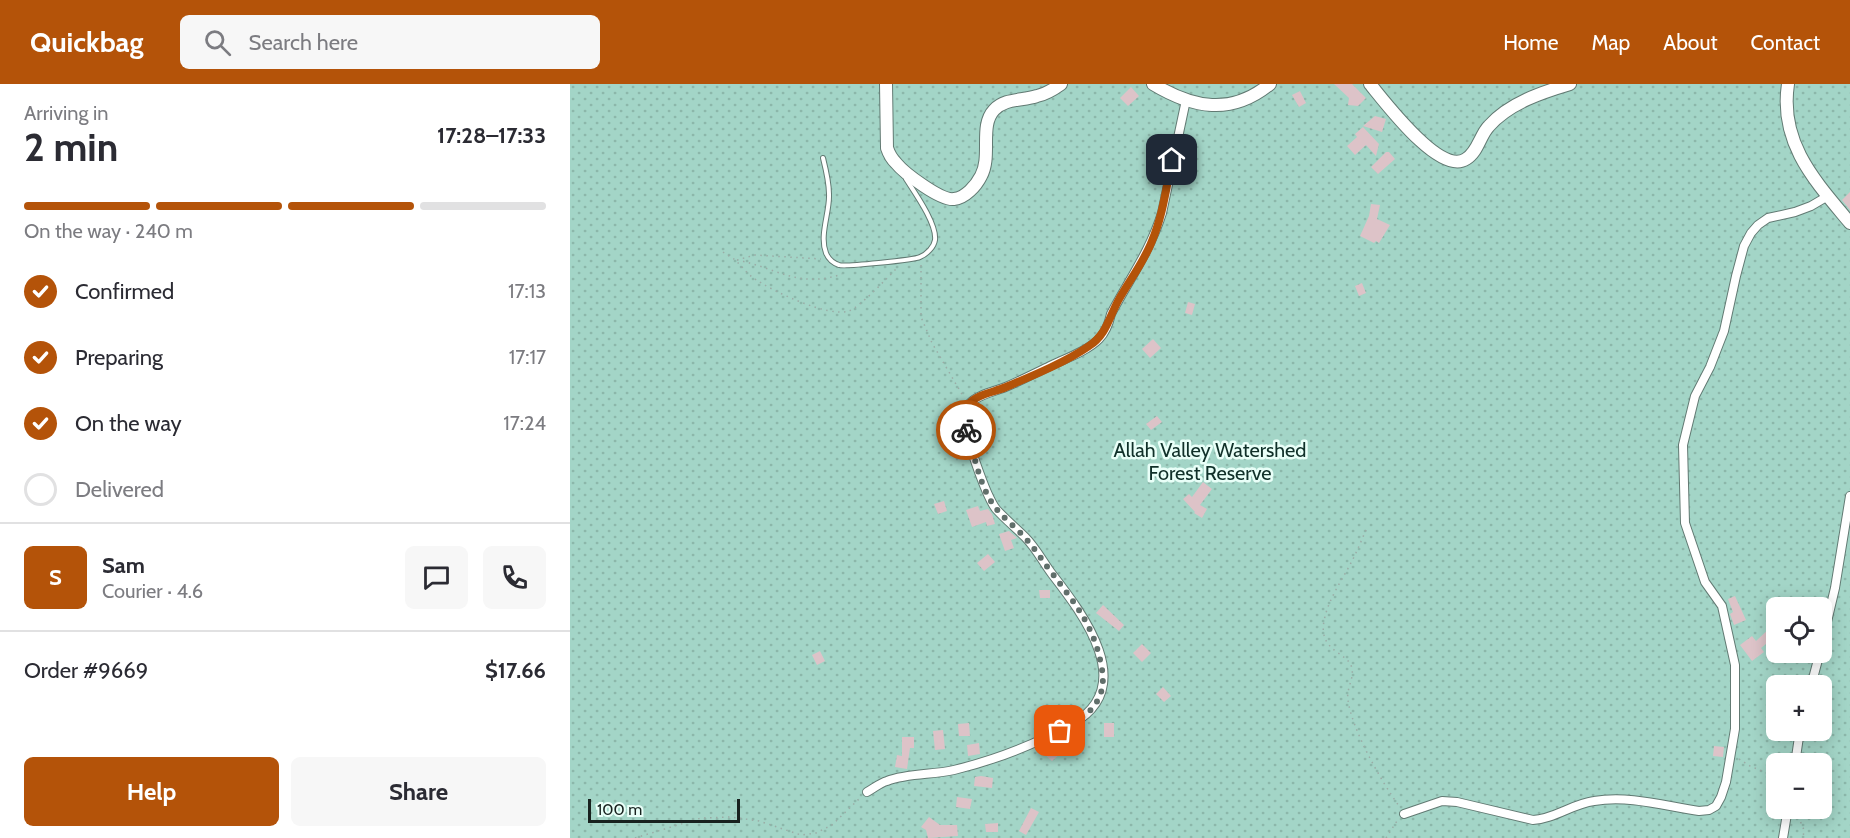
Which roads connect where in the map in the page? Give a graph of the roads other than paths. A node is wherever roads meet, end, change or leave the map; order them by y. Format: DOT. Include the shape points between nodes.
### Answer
graph roads {
  1 [pos="886,84"];
  2 [pos="1061,84"];
  3 [pos="1153,84"];
  4 [pos="1270,84"];
  5 [pos="1370,84"];
  6 [pos="1570,84"];
  7 [pos="1788,84"];
  8 [pos="1186,100"];
  9 [pos="823,158"];
  10 [pos="898,166"];
  11 [pos="1828,196"];
  12 [pos="1850,223"];
  13 [pos="1850,496"];
  14 [pos="1832,601"];
  15 [pos="867,792"];
  16 [pos="1404,814"];
  17 [pos="1786,819"];
  18 [pos="1783,838"];
  1 -- 10 [label="street" via="887,148"];
  2 -- 10 [label="street" via="1036,97 1006,102 991,113 985,168 973,188 961,197 953,200 933,192"];
  3 -- 8 [label="street"];
  4 -- 8 [label="street" via="1236,104"];
  5 -- 6 [label="street" via="1417,139 1447,161 1458,162 1466,160 1491,123 1502,115 1521,103"];
  7 -- 11 [label="street" via="1786,114 1791,137"];
  8 -- 15 [label="street" via="1162,213 1151,244 1099,339 1064,360 975,399 964,414 988,497 1039,554 1091,628 1104,676 1102,691 1088,713 1049,735 986,761 952,771 887,780"];
  9 -- 10 [label="lane" via="829,194 826,254 837,265 846,266 921,257 934,244 932,225"];
  11 -- 12 [label="street"];
  11 -- 16 [label="street" via="1803,209 1768,218 1750,233 1724,331 1695,396 1683,445 1685,523 1705,582 1722,606 1735,665 1732,754 1716,806 1699,811 1623,799 1594,801 1533,820 1442,801"];
  13 -- 14 [label="street"];
  17 -- 18 [label="street"];
}
